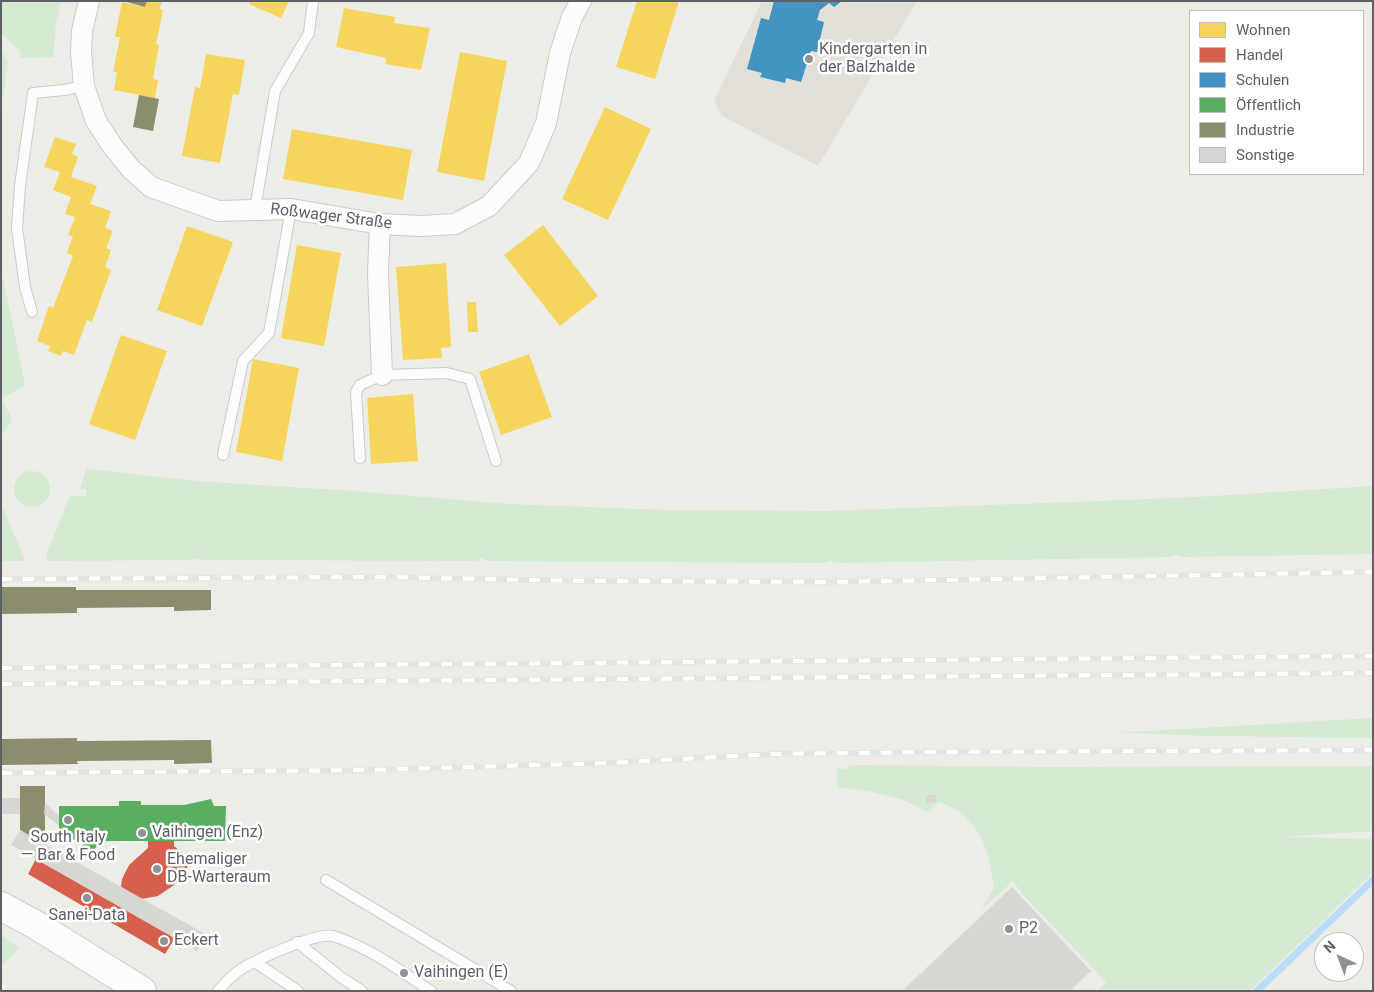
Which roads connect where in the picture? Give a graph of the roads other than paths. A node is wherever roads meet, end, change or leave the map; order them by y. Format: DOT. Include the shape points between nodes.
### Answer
graph roads {
  1 [pos="89,1"];
  2 [pos="313,1"];
  3 [pos="581,1"];
  4 [pos="84,86"];
  5 [pos="254,209"];
  6 [pos="291,209"];
  7 [pos="380,224"];
  8 [pos="32,312"];
  9 [pos="382,375"];
  10 [pos="223,455"];
  11 [pos="360,458"];
  12 [pos="496,461"];
  13 [pos="326,880"];
  14 [pos="1,906"];
  15 [pos="297,942"];
  16 [pos="255,962"];
  17 [pos="142,991"];
  18 [pos="218,991"];
  19 [pos="298,991"];
  20 [pos="362,991"];
  21 [pos="431,991"];
  22 [pos="511,991"];
  1 -- 4 [label="street, Roßwager Straße" via="82,31"];
  2 -- 5 [label="lane" via="309,33 275,91"];
  3 -- 7 [label="street, Roßwager Straße" via="560,53 546,124 529,163 489,206 455,224"];
  4 -- 5 [label="street, Roßwager Straße" via="96,121 131,169 151,187 218,211"];
  4 -- 8 [label="lane" via="33,94 17,228"];
  5 -- 6 [label="street, Roßwager Straße"];
  6 -- 7 [label="street, Roßwager Straße"];
  6 -- 10 [label="lane" via="269,333 243,361"];
  7 -- 9 [label="street" via="378,273"];
  9 -- 11 [label="lane" via="360,385 356,392"];
  9 -- 12 [label="lane" via="447,372 470,379"];
  13 -- 22 [label="lane"];
  14 -- 17 [label="main road" via="36,924"];
  15 -- 16 [label="lane"];
  15 -- 20 [label="lane"];
  15 -- 21 [label="lane" via="331,935 378,957"];
  16 -- 18 [label="lane" via="240,970"];
  16 -- 19 [label="lane"];
}
